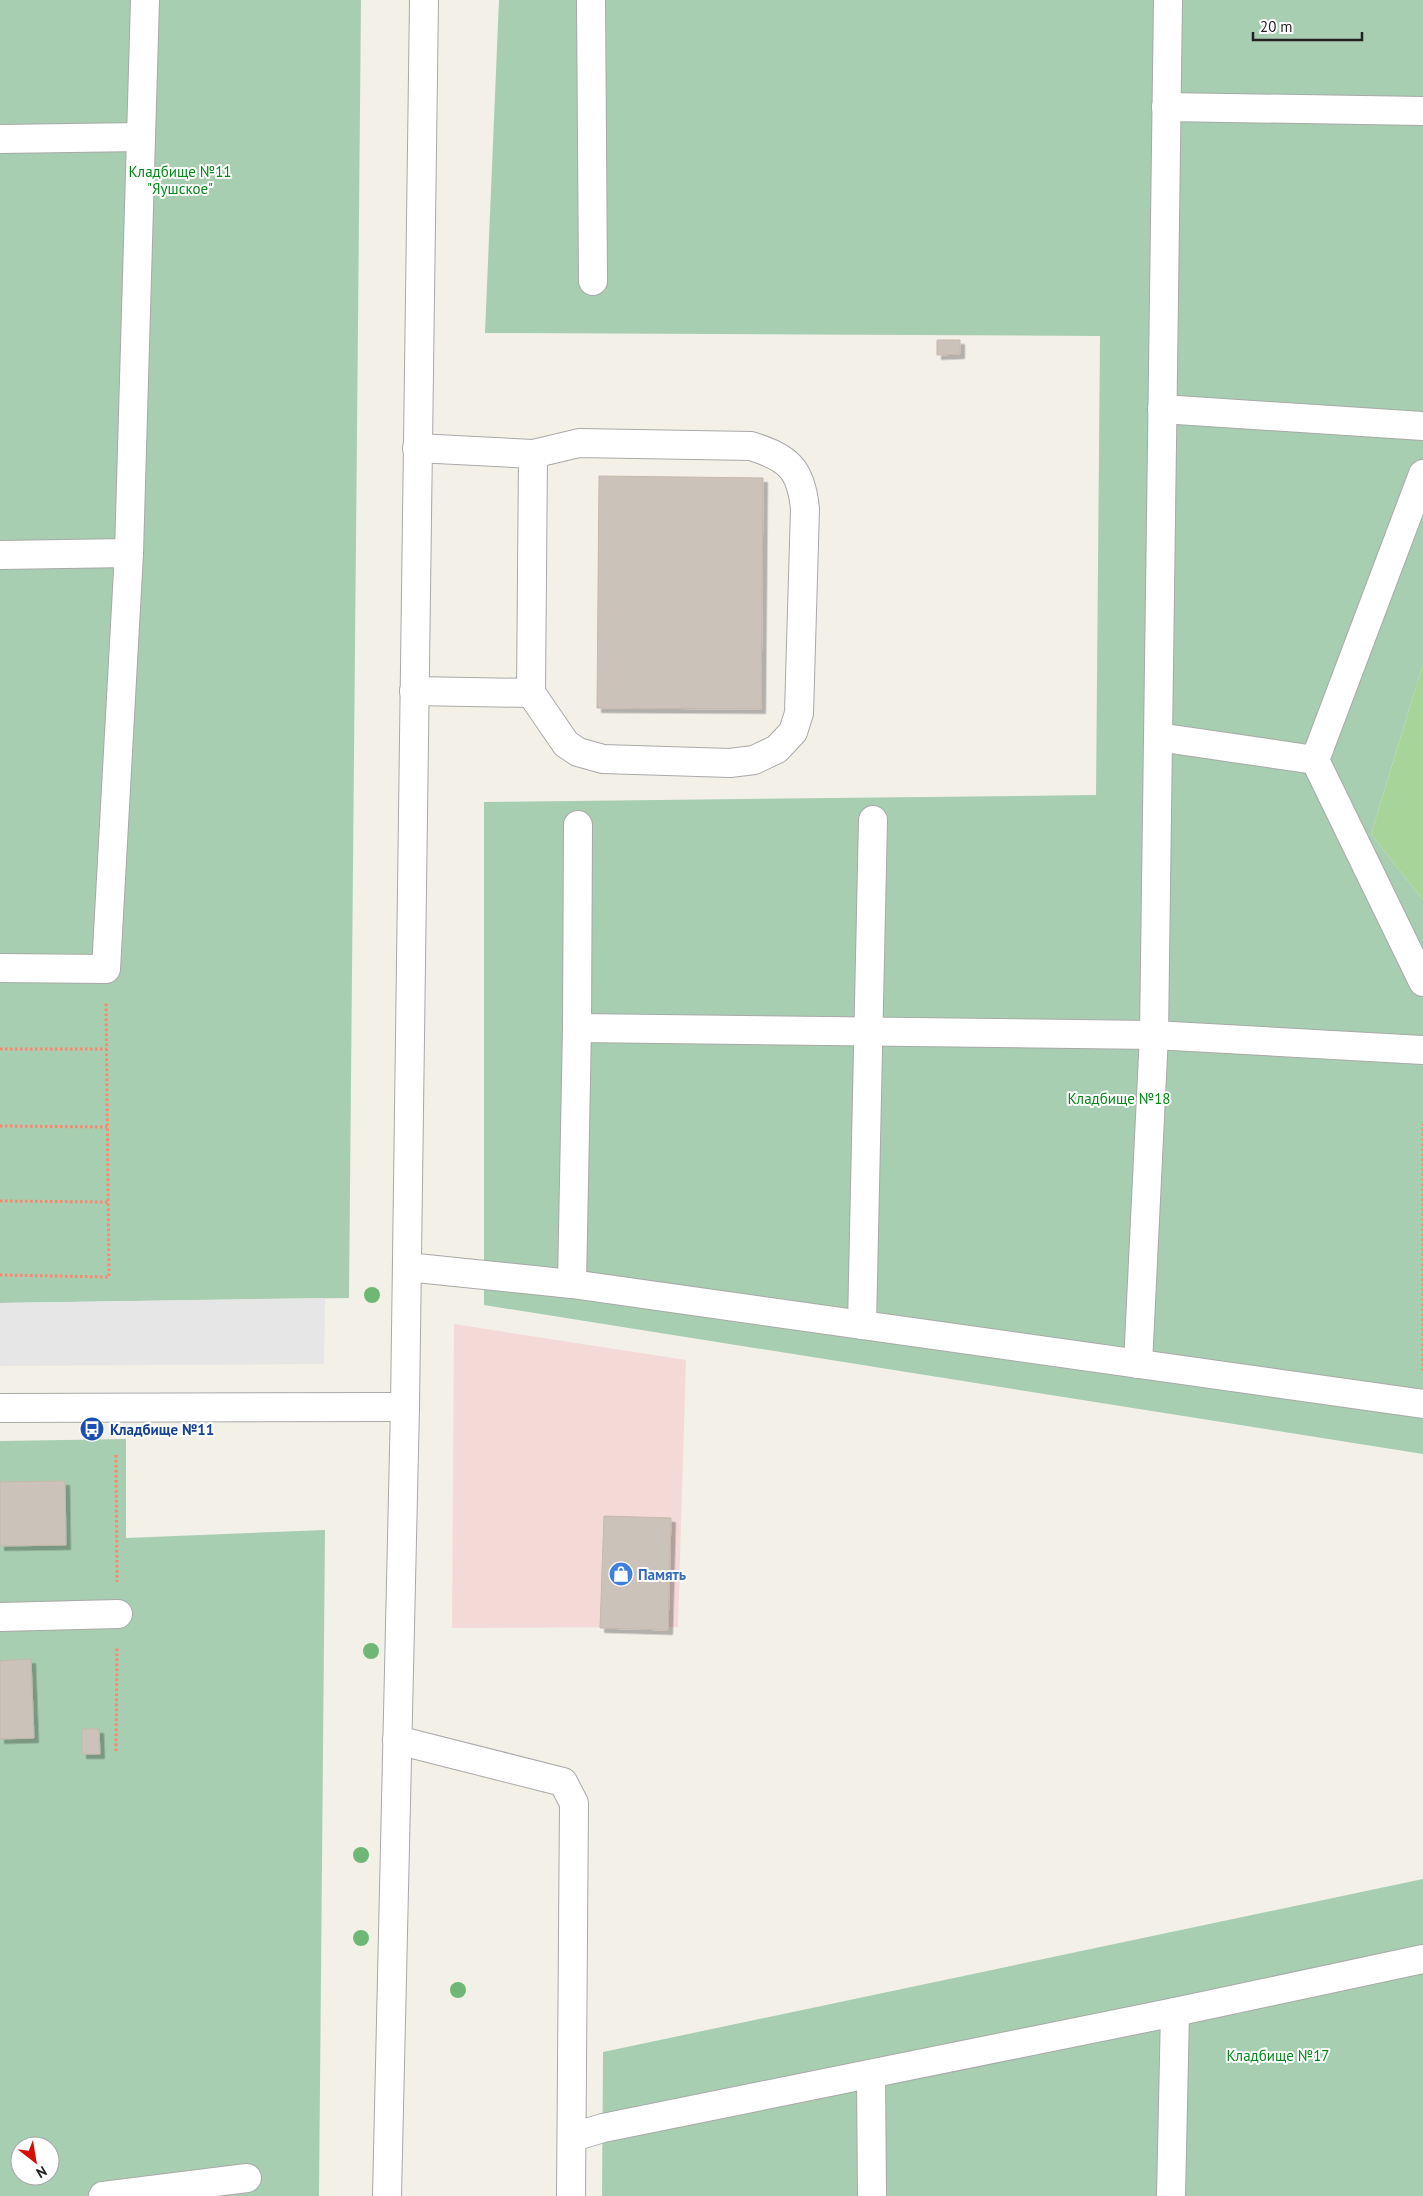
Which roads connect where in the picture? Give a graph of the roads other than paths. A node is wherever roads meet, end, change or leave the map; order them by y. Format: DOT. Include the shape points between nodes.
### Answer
graph roads {
  1 [pos="144,0"];
  2 [pos="424,0"];
  3 [pos="590,0"];
  4 [pos="1168,0"];
  5 [pos="1166,107"];
  6 [pos="1423,111"];
  7 [pos="141,137"];
  8 [pos="0,139"];
  9 [pos="592,281"];
  10 [pos="1162,409"];
  11 [pos="1423,426"];
  12 [pos="417,448"];
  13 [pos="533,454"];
  14 [pos="1423,474"];
  15 [pos="129,553"];
  16 [pos="0,555"];
  17 [pos="414,691"];
  18 [pos="531,693"];
  19 [pos="1158,737"];
  20 [pos="1315,760"];
  21 [pos="873,820"];
  22 [pos="578,825"];
  23 [pos="0,968"];
  24 [pos="1423,982"];
  25 [pos="577,1028"];
  26 [pos="868,1032"];
  27 [pos="1154,1035"];
  28 [pos="1423,1050"];
  29 [pos="406,1266"];
  30 [pos="572,1284"];
  31 [pos="862,1325"];
  32 [pos="1138,1364"];
  33 [pos="1423,1404"];
  34 [pos="405,1407"];
  35 [pos="0,1408"];
  36 [pos="118,1614"];
  37 [pos="0,1617"];
  38 [pos="397,1740"];
  39 [pos="1423,1959"];
  40 [pos="1175,2012"];
  41 [pos="871,2074"];
  42 [pos="573,2137"];
  43 [pos="247,2178"];
  44 [pos="103,2196"];
  45 [pos="387,2196"];
  46 [pos="571,2196"];
  47 [pos="872,2196"];
  48 [pos="1171,2196"];
  1 -- 7 [label="street"];
  2 -- 12 [label="street"];
  3 -- 9 [label="street"];
  4 -- 5 [label="street"];
  5 -- 6 [label="street"];
  5 -- 10 [label="street"];
  7 -- 8 [label="street"];
  7 -- 15 [label="street"];
  10 -- 11 [label="street"];
  10 -- 19 [label="street"];
  12 -- 13 [label="street"];
  12 -- 17 [label="street"];
  13 -- 18 [label="street"];
  13 -- 18 [label="street" via="579,443 751,446 777,454 796,472 803,490 805,509 799,713 793,732 777,749 754,760 730,763 596,758 574,750 562,740"];
  14 -- 20 [label="street"];
  15 -- 16 [label="street"];
  15 -- 23 [label="street" via="106,969"];
  17 -- 18 [label="street"];
  17 -- 29 [label="street"];
  19 -- 20 [label="street"];
  19 -- 27 [label="street"];
  20 -- 24 [label="street"];
  21 -- 26 [label="street"];
  22 -- 25 [label="street"];
  25 -- 26 [label="street"];
  25 -- 30 [label="street"];
  26 -- 27 [label="street"];
  26 -- 31 [label="street"];
  27 -- 28 [label="street"];
  27 -- 32 [label="street"];
  29 -- 30 [label="street"];
  29 -- 34 [label="street"];
  30 -- 31 [label="street"];
  31 -- 32 [label="street"];
  32 -- 33 [label="street"];
  34 -- 35 [label="street"];
  34 -- 38 [label="street"];
  36 -- 37 [label="street"];
  38 -- 42 [label="street" via="563,1782 574,1803"];
  38 -- 45 [label="street"];
  39 -- 40 [label="street"];
  40 -- 41 [label="street"];
  40 -- 48 [label="street"];
  41 -- 42 [label="street" via="603,2128"];
  41 -- 47 [label="street"];
  42 -- 46 [label="street"];
  43 -- 44 [label="street"];
}
